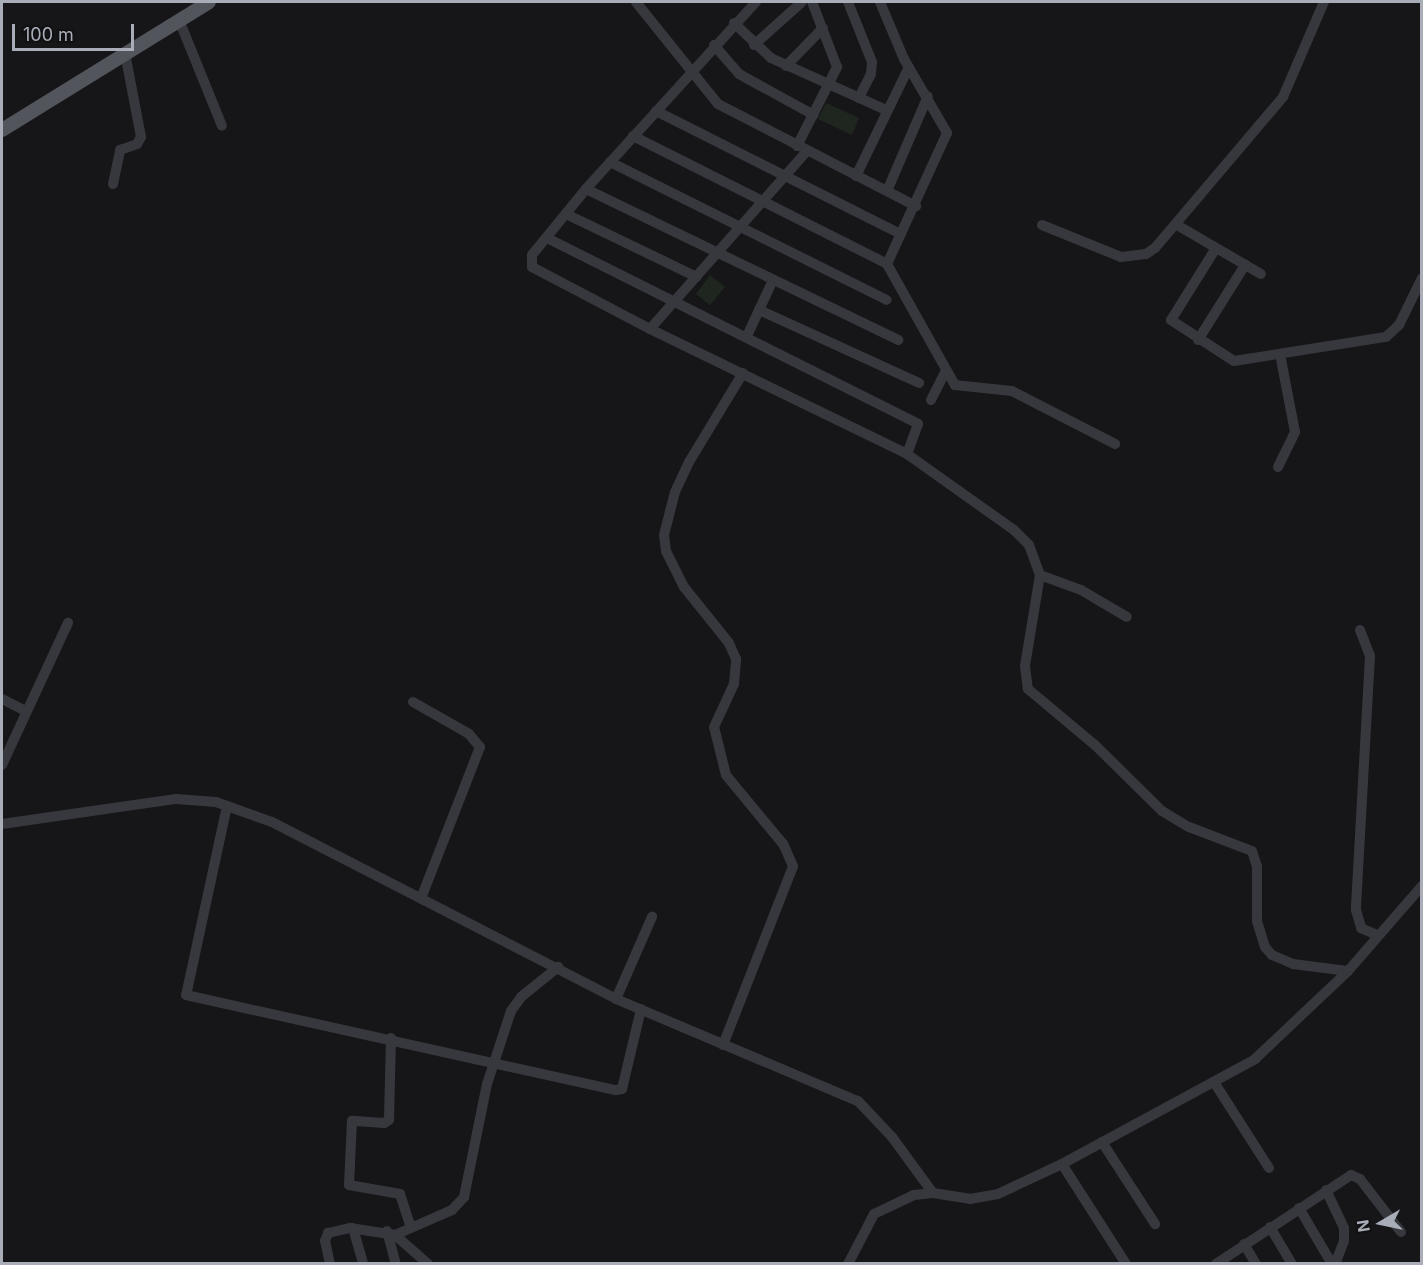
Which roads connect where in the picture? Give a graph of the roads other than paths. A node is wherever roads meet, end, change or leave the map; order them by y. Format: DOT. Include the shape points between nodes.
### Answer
graph roads {
  1 [pos="209,2"];
  2 [pos="636,2"];
  3 [pos="756,2"];
  4 [pos="802,2"];
  5 [pos="812,2"];
  6 [pos="848,2"];
  7 [pos="880,2"];
  8 [pos="1324,2"];
  9 [pos="178,20"];
  10 [pos="734,24"];
  11 [pos="823,28"];
  12 [pos="714,45"];
  13 [pos="754,45"];
  14 [pos="124,53"];
  15 [pos="786,66"];
  16 [pos="909,68"];
  17 [pos="690,73"];
  18 [pos="829,86"];
  19 [pos="928,96"];
  20 [pos="859,98"];
  21 [pos="886,110"];
  22 [pos="656,111"];
  23 [pos="814,115"];
  24 [pos="222,126"];
  25 [pos="2,130"];
  26 [pos="633,136"];
  27 [pos="802,148"];
  28 [pos="610,162"];
  29 [pos="785,176"];
  30 [pos="856,176"];
  31 [pos="113,184"];
  32 [pos="586,189"];
  33 [pos="887,191"];
  34 [pos="763,201"];
  35 [pos="916,206"];
  36 [pos="566,214"];
  37 [pos="1042,225"];
  38 [pos="1177,225"];
  39 [pos="740,227"];
  40 [pos="901,234"];
  41 [pos="547,237"];
  42 [pos="1216,248"];
  43 [pos="717,253"];
  44 [pos="887,264"];
  45 [pos="1245,265"];
  46 [pos="1261,274"];
  47 [pos="697,277"];
  48 [pos="1422,278"];
  49 [pos="773,280"];
  50 [pos="887,300"];
  51 [pos="675,301"];
  52 [pos="759,310"];
  53 [pos="651,329"];
  54 [pos="747,336"];
  55 [pos="898,340"];
  56 [pos="1198,340"];
  57 [pos="1280,354"];
  58 [pos="946,371"];
  59 [pos="743,373"];
  60 [pos="919,383"];
  61 [pos="931,399"];
  62 [pos="1115,444"];
  63 [pos="907,454"];
  64 [pos="1278,467"];
  65 [pos="1040,575"];
  66 [pos="1127,617"];
  67 [pos="68,623"];
  68 [pos="1360,630"];
  69 [pos="2,699"];
  70 [pos="413,702"];
  71 [pos="26,711"];
  72 [pos="2,765"];
  73 [pos="227,806"];
  74 [pos="2,824"];
  75 [pos="1422,886"];
  76 [pos="422,896"];
  77 [pos="652,917"];
  78 [pos="1377,935"];
  79 [pos="558,967"];
  80 [pos="1348,971"];
  81 [pos="616,999"];
  82 [pos="640,1009"];
  83 [pos="391,1038"];
  84 [pos="723,1045"];
  85 [pos="493,1065"];
  86 [pos="1214,1082"];
  87 [pos="1102,1142"];
  88 [pos="1062,1164"];
  89 [pos="1269,1168"];
  90 [pos="1326,1190"];
  91 [pos="933,1193"];
  92 [pos="1299,1208"];
  93 [pos="1155,1224"];
  94 [pos="411,1227"];
  95 [pos="1270,1227"];
  96 [pos="353,1228"];
  97 [pos="1401,1232"];
  98 [pos="391,1233"];
  99 [pos="1244,1244"];
  100 [pos="330,1263"];
  101 [pos="363,1263"];
  102 [pos="396,1263"];
  103 [pos="428,1263"];
  104 [pos="848,1263"];
  105 [pos="1126,1263"];
  106 [pos="1216,1263"];
  107 [pos="1256,1263"];
  108 [pos="1292,1263"];
  109 [pos="1334,1263"];
  1 -- 9 [label="main road"];
  2 -- 17 [label="street"];
  3 -- 10 [label="street"];
  4 -- 13 [label="street"];
  5 -- 11 [label="street"];
  6 -- 20 [label="street" via="872,62 871,74"];
  7 -- 16 [label="street"];
  8 -- 38 [label="street" via="1283,97"];
  9 -- 14 [label="main road"];
  9 -- 24 [label="street"];
  10 -- 12 [label="street"];
  10 -- 13 [label="street"];
  11 -- 15 [label="street"];
  11 -- 18 [label="street" via="836,63"];
  12 -- 17 [label="street"];
  12 -- 23 [label="street" via="739,74"];
  13 -- 15 [label="street"];
  14 -- 25 [label="main road"];
  14 -- 31 [label="street" via="141,137 137,144 120,150"];
  15 -- 18 [label="street"];
  16 -- 19 [label="street"];
  16 -- 21 [label="street"];
  17 -- 22 [label="street"];
  17 -- 27 [label="street" via="718,104"];
  18 -- 20 [label="street"];
  18 -- 23 [label="street"];
  19 -- 33 [label="street"];
  19 -- 35 [label="street" via="947,133"];
  20 -- 21 [label="street"];
  21 -- 30 [label="street"];
  22 -- 26 [label="street"];
  22 -- 29 [label="street"];
  23 -- 27 [label="street"];
  26 -- 28 [label="street"];
  26 -- 34 [label="street"];
  27 -- 29 [label="street"];
  27 -- 30 [label="street"];
  28 -- 32 [label="street"];
  28 -- 39 [label="street"];
  29 -- 34 [label="street"];
  29 -- 40 [label="street"];
  30 -- 33 [label="street"];
  32 -- 36 [label="street"];
  32 -- 43 [label="street"];
  33 -- 35 [label="street"];
  34 -- 39 [label="street"];
  34 -- 44 [label="street"];
  35 -- 40 [label="street"];
  36 -- 41 [label="street"];
  36 -- 47 [label="street"];
  37 -- 38 [label="street" via="1121,257 1146,254"];
  38 -- 42 [label="street"];
  39 -- 43 [label="street"];
  39 -- 50 [label="street"];
  40 -- 44 [label="street"];
  41 -- 51 [label="street"];
  41 -- 53 [label="street" via="532,255 532,267"];
  42 -- 45 [label="street"];
  42 -- 56 [label="street" via="1171,316 1173,322"];
  43 -- 47 [label="street"];
  43 -- 49 [label="street"];
  44 -- 58 [label="street"];
  45 -- 46 [label="street"];
  45 -- 56 [label="street"];
  47 -- 51 [label="street"];
  48 -- 57 [label="street" via="1399,326 1386,337"];
  49 -- 52 [label="street"];
  49 -- 55 [label="street"];
  51 -- 53 [label="street"];
  51 -- 54 [label="street"];
  52 -- 54 [label="street"];
  52 -- 60 [label="street"];
  53 -- 59 [label="street"];
  54 -- 63 [label="street" via="918,424"];
  56 -- 57 [label="street" via="1229,360"];
  57 -- 64 [label="street" via="1295,432"];
  58 -- 61 [label="street"];
  58 -- 62 [label="street" via="955,385 1012,391"];
  59 -- 63 [label="street"];
  59 -- 84 [label="street" via="688,462 672,500 664,535 666,550 684,587 729,644 736,659 734,684 714,727 726,775 783,844 793,866"];
  63 -- 65 [label="street" via="1014,530 1029,545"];
  65 -- 66 [label="street" via="1081,590"];
  65 -- 80 [label="street" via="1025,666 1028,689 1095,745 1162,811 1189,827 1252,851 1257,866 1257,921 1265,947 1272,955 1293,964"];
  67 -- 71 [label="street"];
  68 -- 78 [label="street" via="1370,656 1356,910 1361,928"];
  69 -- 71 [label="street"];
  70 -- 76 [label="street" via="469,734 480,747"];
  71 -- 72 [label="street"];
  73 -- 74 [label="street" via="198,800 168,800"];
  73 -- 76 [label="street" via="272,822"];
  73 -- 83 [label="street" via="185,994"];
  75 -- 78 [label="street"];
  76 -- 79 [label="street"];
  77 -- 81 [label="street"];
  78 -- 80 [label="street"];
  79 -- 81 [label="street"];
  79 -- 85 [label="street" via="514,1003"];
  80 -- 86 [label="street" via="1272,1047"];
  81 -- 82 [label="street"];
  82 -- 84 [label="street"];
  82 -- 85 [label="street" via="622,1089"];
  83 -- 85 [label="street"];
  83 -- 94 [label="street" via="389,1120 384,1124 352,1121 349,1185 400,1194"];
  84 -- 91 [label="street" via="858,1101 892,1137"];
  85 -- 94 [label="street" via="464,1197 452,1210"];
  86 -- 87 [label="street"];
  86 -- 89 [label="street"];
  87 -- 88 [label="street"];
  87 -- 93 [label="street"];
  88 -- 91 [label="street" via="984,1198"];
  88 -- 105 [label="street"];
  90 -- 92 [label="street"];
  90 -- 97 [label="street" via="1347,1176 1358,1176"];
  90 -- 109 [label="street" via="1344,1228 1344,1241"];
  91 -- 104 [label="street" via="891,1203 874,1214"];
  92 -- 95 [label="street"];
  92 -- 109 [label="street"];
  94 -- 98 [label="street"];
  95 -- 99 [label="street"];
  95 -- 108 [label="street"];
  96 -- 98 [label="street"];
  96 -- 100 [label="street" via="328,1233 325,1241"];
  96 -- 101 [label="street"];
  98 -- 102 [label="street"];
  98 -- 103 [label="street"];
  99 -- 106 [label="street"];
  99 -- 107 [label="street"];
}
